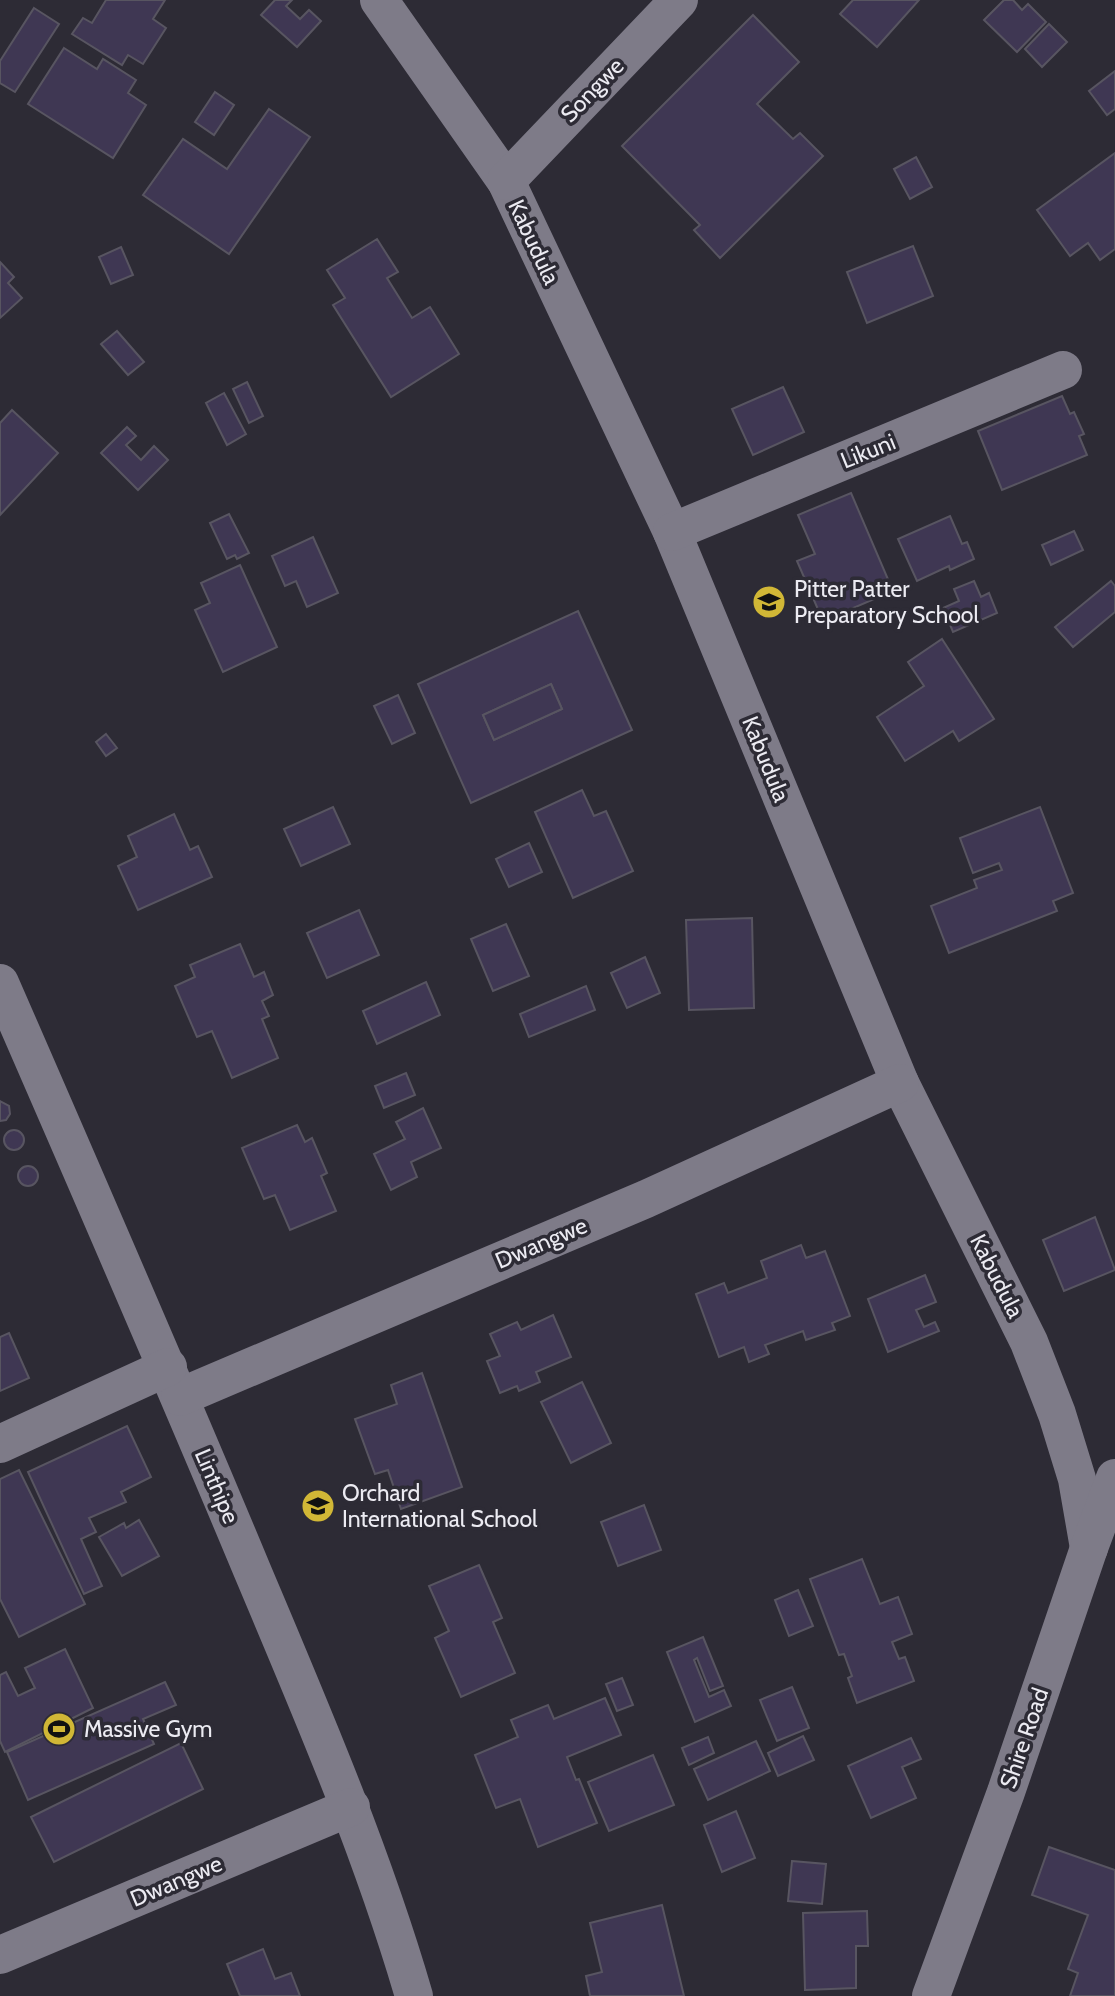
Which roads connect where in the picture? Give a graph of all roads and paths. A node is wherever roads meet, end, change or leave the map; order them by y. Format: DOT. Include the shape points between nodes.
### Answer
graph roads {
  1 [pos="379,0"];
  2 [pos="679,0"];
  3 [pos="506,181"];
  4 [pos="1063,370"];
  5 [pos="672,532"];
  6 [pos="0,983"];
  7 [pos="900,1083"];
  8 [pos="174,1382"];
  9 [pos="0,1444"];
  10 [pos="1115,1478"];
  11 [pos="1089,1548"];
  12 [pos="351,1807"];
  13 [pos="0,1955"];
  14 [pos="414,1996"];
  15 [pos="931,1996"];
  1 -- 3 [label="street, Kabudula"];
  2 -- 3 [label="street, Songwe"];
  3 -- 5 [label="street, Kabudula"];
  4 -- 5 [label="street, Likuni"];
  5 -- 7 [label="street, Kabudula"];
  6 -- 8 [label="street, Linthipe"];
  7 -- 8 [label="street, Dwangwe" via="646,1199"];
  7 -- 11 [label="street, Kabudula" via="1029,1342 1077,1479"];
  8 -- 9 [label="street, Dwangwe"];
  8 -- 12 [label="street, Linthipe"];
  10 -- 11 [label="street, Shire Road"];
  11 -- 15 [label="street, Shire Road"];
  12 -- 13 [label="street, Dwangwe"];
  12 -- 14 [label="street, Linthipe"];
}
